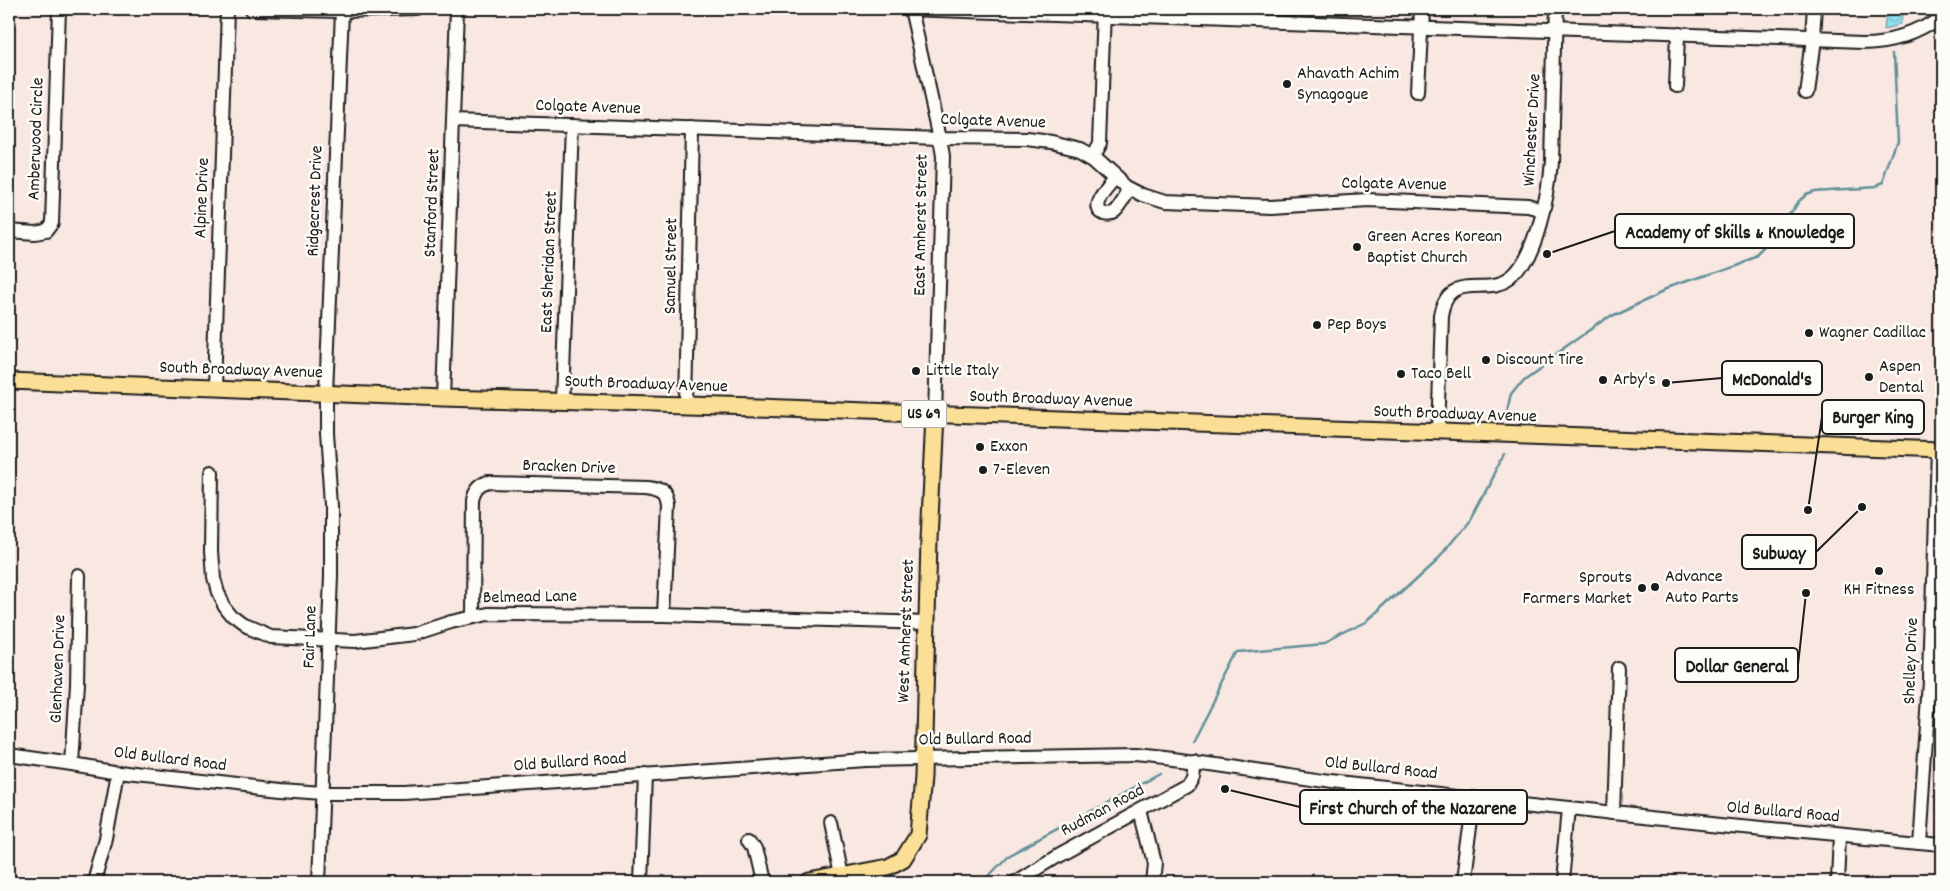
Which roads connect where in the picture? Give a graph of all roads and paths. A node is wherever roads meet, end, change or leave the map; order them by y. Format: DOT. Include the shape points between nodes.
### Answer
graph roads {
  1 [pos="59,9"];
  2 [pos="228,9"];
  3 [pos="252,9"];
  4 [pos="418,9"];
  5 [pos="458,9"];
  6 [pos="910,9"];
  7 [pos="1422,9"];
  8 [pos="1555,9"];
  9 [pos="1814,9"];
  10 [pos="342,11"];
  11 [pos="1105,12"];
  12 [pos="1941,17"];
  13 [pos="1422,27"];
  14 [pos="1554,31"];
  15 [pos="1677,35"];
  16 [pos="1812,40"];
  17 [pos="1675,86"];
  18 [pos="1805,91"];
  19 [pos="1418,93"];
  20 [pos="453,121"];
  21 [pos="572,125"];
  22 [pos="692,129"];
  23 [pos="940,138"];
  24 [pos="1093,156"];
  25 [pos="1114,177"];
  26 [pos="1130,189"];
  27 [pos="1543,211"];
  28 [pos="9,231"];
  29 [pos="9,381"];
  30 [pos="214,388"];
  31 [pos="326,393"];
  32 [pos="443,398"];
  33 [pos="562,401"];
  34 [pos="686,405"];
  35 [pos="935,415"];
  36 [pos="1437,432"];
  37 [pos="1939,450"];
  38 [pos="212,472"];
  39 [pos="79,576"];
  40 [pos="664,615"];
  41 [pos="473,617"];
  42 [pos="926,623"];
  43 [pos="328,641"];
  44 [pos="1620,668"];
  45 [pos="9,755"];
  46 [pos="922,758"];
  47 [pos="1194,761"];
  48 [pos="72,764"];
  49 [pos="118,772"];
  50 [pos="645,775"];
  51 [pos="324,793"];
  52 [pos="1474,798"];
  53 [pos="1569,808"];
  54 [pos="1140,811"];
  55 [pos="1614,813"];
  56 [pos="831,823"];
  57 [pos="1839,836"];
  58 [pos="749,838"];
  59 [pos="1919,843"];
  60 [pos="1941,845"];
  61 [pos="842,876"];
  62 [pos="94,882"];
  63 [pos="319,882"];
  64 [pos="642,882"];
  65 [pos="762,882"];
  66 [pos="809,882"];
  67 [pos="1015,882"];
  68 [pos="1152,882"];
  69 [pos="1463,882"];
  70 [pos="1562,882"];
  71 [pos="1836,882"];
  1 -- 28 [label="street, Amberwood Circle" via="52,223 46,231"];
  2 -- 30 [label="street, Alpine Drive"];
  3 -- 10 [label="street"];
  4 -- 10 [label="street"];
  5 -- 20 [label="street, Stanford Street"];
  6 -- 11 [label="street"];
  6 -- 23 [label="street, East Amherst Street"];
  7 -- 13 [label="street"];
  8 -- 14 [label="street, Winchester Drive"];
  9 -- 16 [label="street"];
  10 -- 31 [label="street, Ridgecrest Drive"];
  11 -- 13 [label="street"];
  11 -- 24 [label="street" via="1100,143"];
  12 -- 16 [label="street" via="1910,35 1880,41"];
  13 -- 14 [label="street"];
  13 -- 19 [label="street"];
  14 -- 15 [label="street"];
  14 -- 27 [label="street, Winchester Drive" via="1550,183"];
  15 -- 16 [label="street"];
  15 -- 17 [label="street"];
  16 -- 18 [label="street"];
  20 -- 21 [label="street, Colgate Avenue"];
  20 -- 32 [label="street, Stanford Street"];
  21 -- 22 [label="street, Colgate Avenue"];
  21 -- 33 [label="street, East Sheridan Street"];
  22 -- 23 [label="street, Colgate Avenue"];
  22 -- 34 [label="street, Samuel Street"];
  23 -- 24 [label="street, Colgate Avenue" via="1045,141 1071,146"];
  23 -- 35 [label="street, East Amherst Street" via="943,156"];
  24 -- 25 [label="street, Colgate Avenue"];
  25 -- 26 [label="street, Colgate Avenue"];
  25 -- 26 [label="street" via="1098,200 1100,212 1115,211"];
  26 -- 27 [label="street, Colgate Avenue" via="1158,201 1178,203 1270,206 1367,200 1528,207"];
  27 -- 36 [label="street, Winchester Drive" via="1525,261 1510,280 1500,284 1462,287 1447,299 1441,316"];
  29 -- 30 [label="main road, South Broadway Avenue / US 69"];
  30 -- 31 [label="main road, South Broadway Avenue / US 69"];
  31 -- 32 [label="main road, South Broadway Avenue / US 69"];
  31 -- 43 [label="street, Fair Lane" via="332,576"];
  32 -- 33 [label="main road, South Broadway Avenue / US 69"];
  33 -- 34 [label="main road, South Broadway Avenue / US 69"];
  34 -- 35 [label="main road, South Broadway Avenue / US 69"];
  35 -- 36 [label="main road, South Broadway Avenue / US 69"];
  35 -- 42 [label="main road, West Amherst Street"];
  36 -- 37 [label="main road, South Broadway Avenue / US 69"];
  37 -- 59 [label="street, Shelley Drive" via="1930,680"];
  38 -- 43 [label="street, Belmead Lane" via="213,579 224,606 245,626 271,637"];
  39 -- 48 [label="street, Glenhaven Drive"];
  40 -- 41 [label="street, Belmead Lane" via="488,614"];
  40 -- 41 [label="street, Bracken Drive" via="669,506 663,492 646,487 490,483 480,488 474,501"];
  40 -- 42 [label="street, Belmead Lane"];
  41 -- 43 [label="street, Belmead Lane" via="414,634"];
  42 -- 46 [label="main road, West Amherst Street"];
  43 -- 51 [label="street, Fair Lane"];
  44 -- 55 [label="street"];
  45 -- 48 [label="street, Old Bullard Road"];
  46 -- 47 [label="street, Old Bullard Road" via="1135,755"];
  46 -- 50 [label="street, Old Bullard Road"];
  46 -- 61 [label="main road, West Amherst Street" via="920,824 918,835 904,859 888,867"];
  47 -- 52 [label="street, Old Bullard Road" via="1303,778"];
  47 -- 54 [label="street, Rudman Road" via="1187,786"];
  48 -- 49 [label="street, Old Bullard Road"];
  49 -- 51 [label="street, Old Bullard Road"];
  49 -- 62 [label="street" via="106,840"];
  50 -- 51 [label="street, Old Bullard Road" via="404,793"];
  50 -- 64 [label="street"];
  51 -- 63 [label="street, Fair Lane"];
  52 -- 53 [label="street, Old Bullard Road"];
  52 -- 69 [label="street"];
  53 -- 55 [label="street, Old Bullard Road"];
  53 -- 70 [label="street"];
  54 -- 67 [label="street, Rudman Road" via="1059,854"];
  54 -- 68 [label="street" via="1154,863"];
  55 -- 57 [label="street, Old Bullard Road"];
  56 -- 61 [label="street"];
  57 -- 59 [label="street, Old Bullard Road"];
  57 -- 71 [label="street"];
  58 -- 65 [label="street"];
  59 -- 60 [label="street, Old Bullard Road"];
  61 -- 66 [label="main road"];
}
